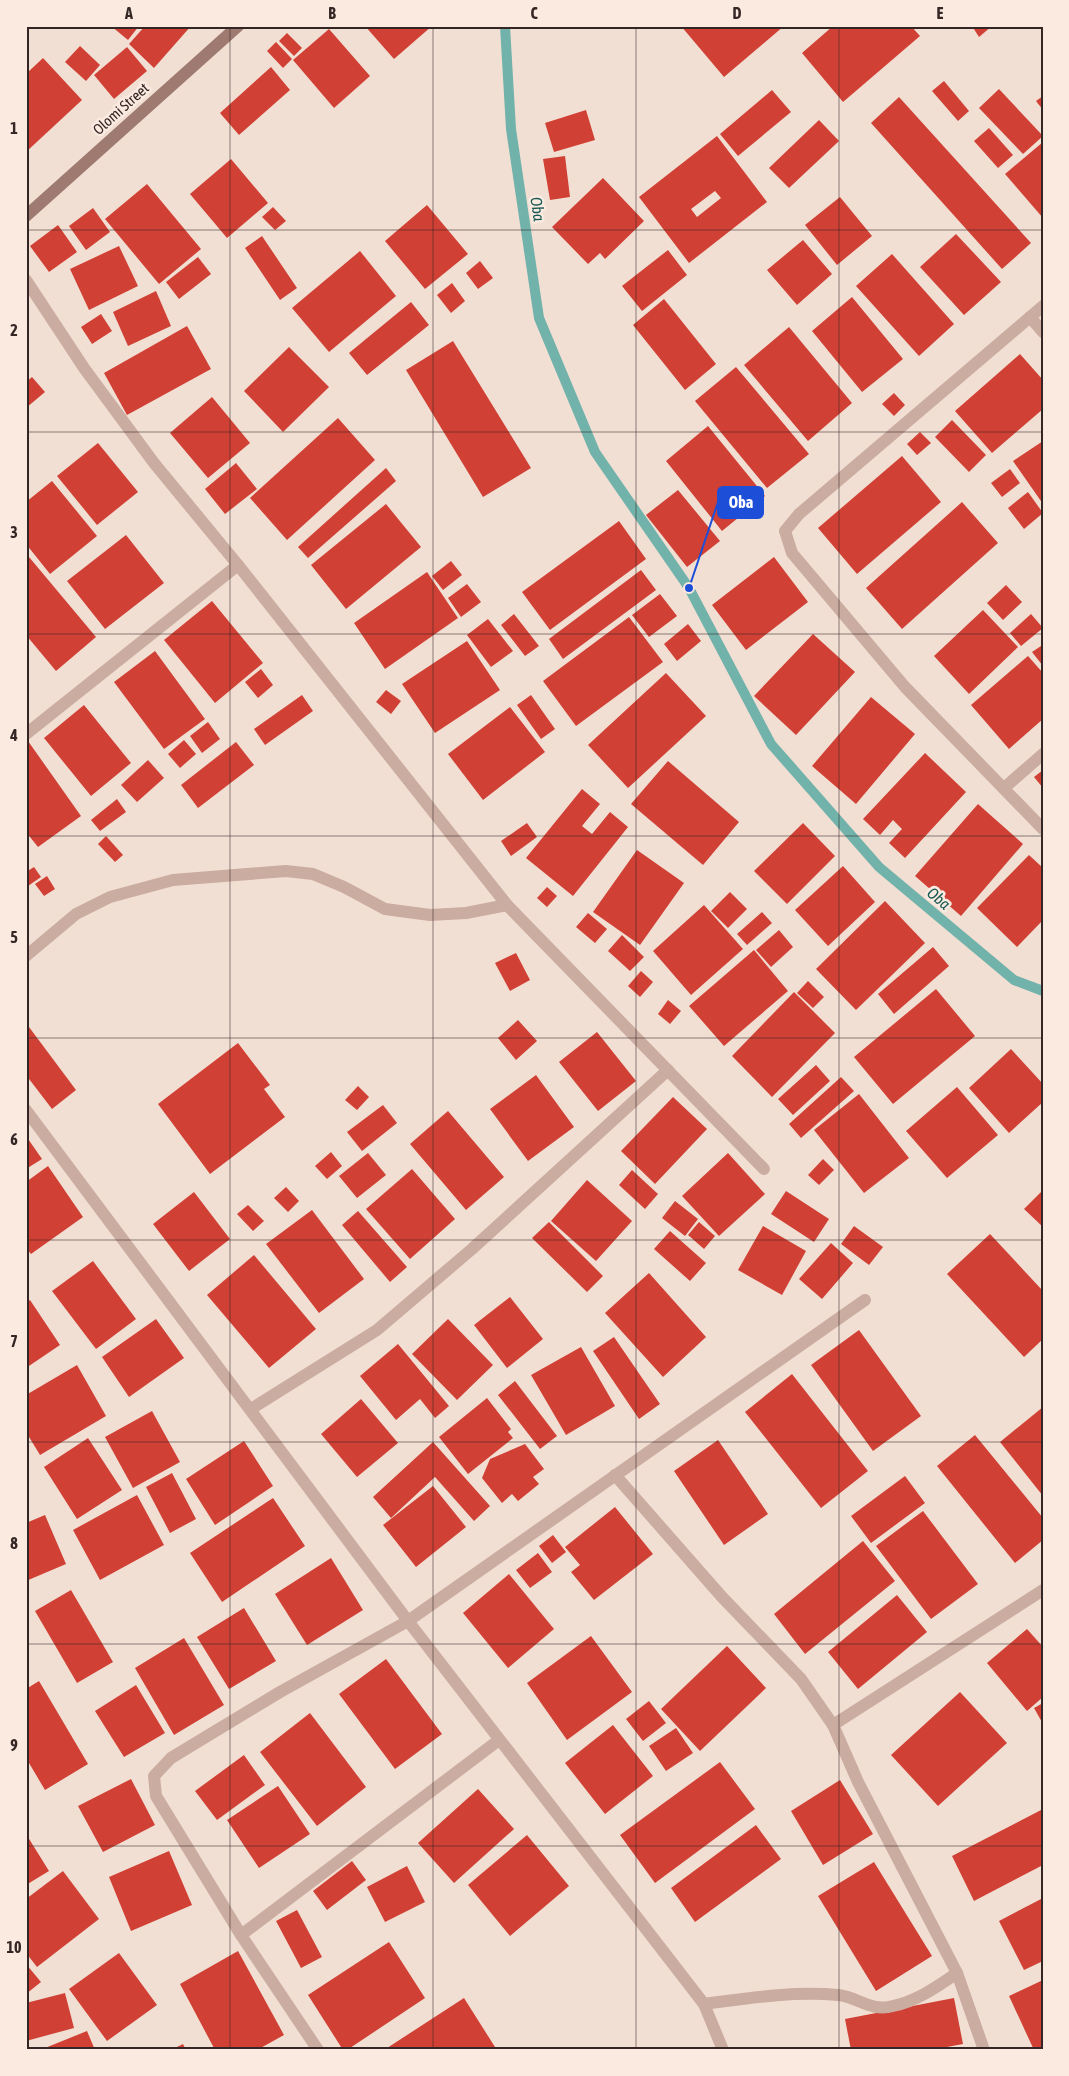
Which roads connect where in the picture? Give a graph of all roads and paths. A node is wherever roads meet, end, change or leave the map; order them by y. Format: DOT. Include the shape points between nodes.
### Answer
graph roads {
  1 [pos="238,26"];
  2 [pos="26,216"];
  3 [pos="26,280"];
  4 [pos="1043,306"];
  5 [pos="1030,317"];
  6 [pos="1043,332"];
  7 [pos="238,565"];
  8 [pos="26,734"];
  9 [pos="1043,754"];
  10 [pos="1004,788"];
  11 [pos="1043,830"];
  12 [pos="507,906"];
  13 [pos="26,956"];
  14 [pos="668,1070"];
  15 [pos="26,1110"];
  16 [pos="764,1169"];
  17 [pos="865,1300"];
  18 [pos="251,1410"];
  19 [pos="615,1475"];
  20 [pos="1043,1590"];
  21 [pos="408,1621"];
  22 [pos="833,1725"];
  23 [pos="499,1740"];
  24 [pos="241,1935"];
  25 [pos="957,1973"];
  26 [pos="704,2004"];
  27 [pos="318,2050"];
  28 [pos="723,2050"];
  29 [pos="984,2050"];
  1 -- 2 [label="main road, Olomi Street"];
  3 -- 7 [label="street" via="84,368 154,463"];
  4 -- 5 [label="street"];
  5 -- 6 [label="street"];
  5 -- 10 [label="street" via="799,514 785,531 792,553 905,687"];
  7 -- 8 [label="street"];
  7 -- 12 [label="street"];
  9 -- 10 [label="street"];
  10 -- 11 [label="street"];
  12 -- 13 [label="street" via="430,915 385,909 344,886 313,874 286,871 173,880 110,897 76,914"];
  12 -- 14 [label="street"];
  14 -- 16 [label="street"];
  14 -- 18 [label="street" via="472,1250 377,1330"];
  15 -- 18 [label="street"];
  17 -- 19 [label="street"];
  18 -- 21 [label="street"];
  19 -- 21 [label="street"];
  19 -- 22 [label="street" via="722,1597 801,1679"];
  20 -- 22 [label="street"];
  21 -- 23 [label="street"];
  21 -- 24 [label="street" via="280,1692 171,1758 154,1776 156,1796"];
  22 -- 25 [label="street" via="858,1782"];
  23 -- 24 [label="street"];
  23 -- 26 [label="street"];
  24 -- 27 [label="street"];
  25 -- 26 [label="street" via="929,1992 893,2006 870,2007 840,1995 792,1993"];
  25 -- 29 [label="street"];
  26 -- 28 [label="street"];
}
